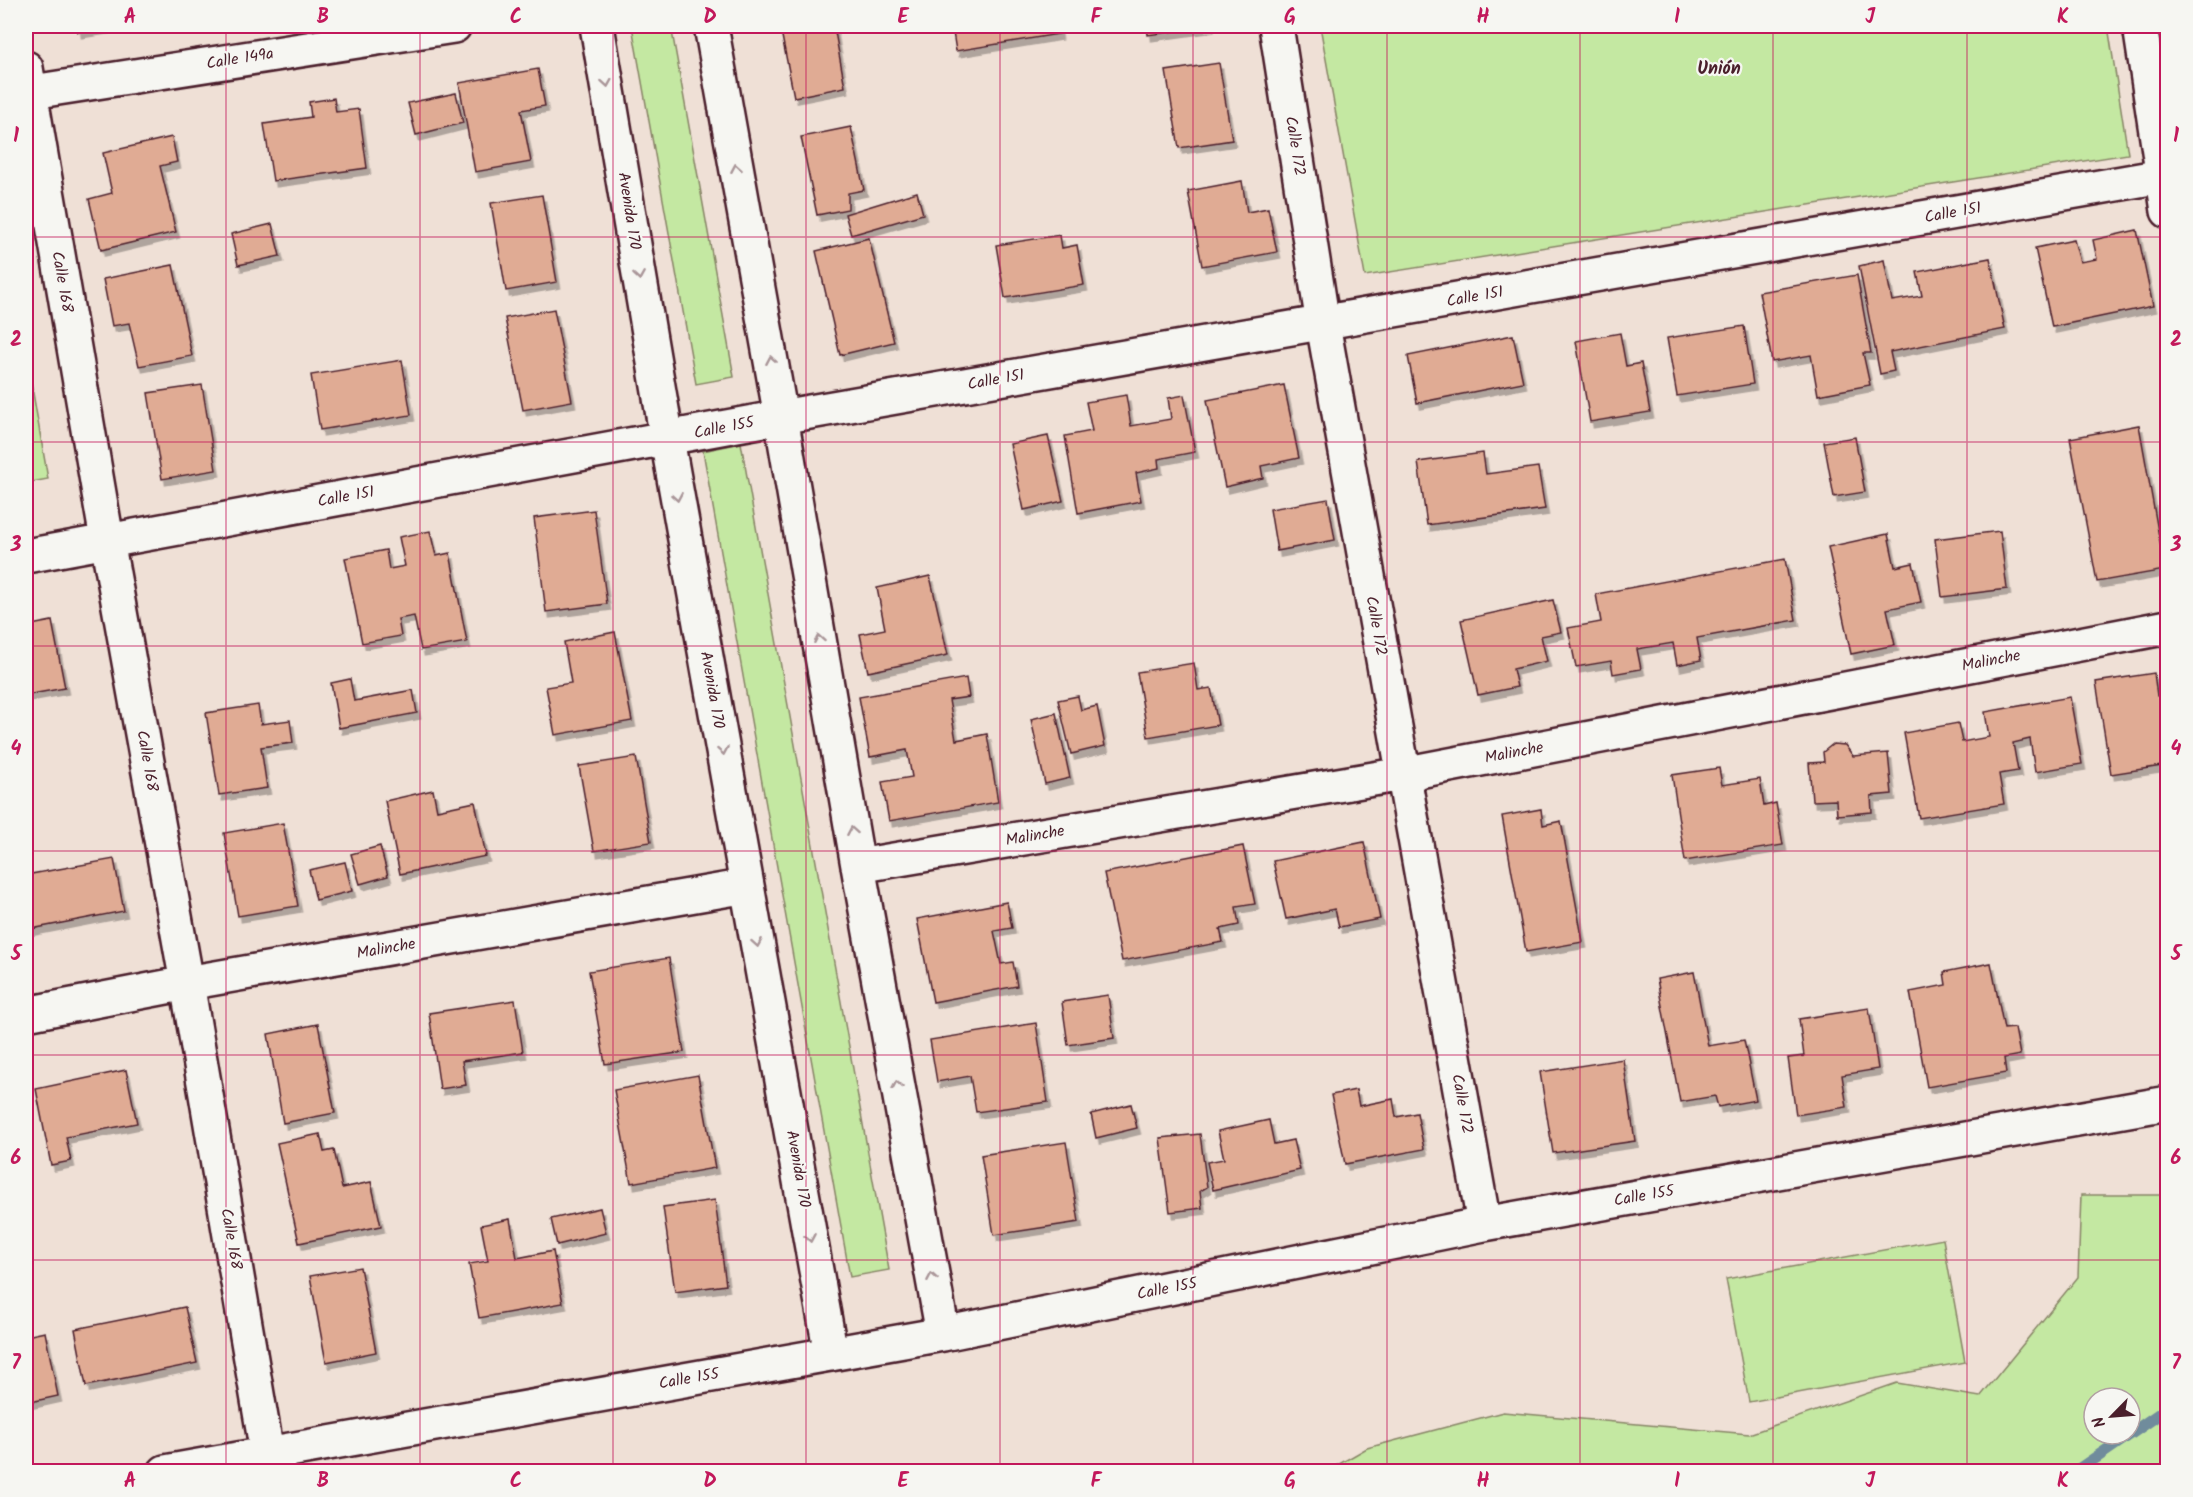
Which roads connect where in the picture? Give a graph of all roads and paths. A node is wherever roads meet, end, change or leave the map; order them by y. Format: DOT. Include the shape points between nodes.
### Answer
graph roads {
  1 [pos="454,26"];
  2 [pos="597,26"];
  3 [pos="711,26"];
  4 [pos="1275,26"];
  5 [pos="2140,26"];
  6 [pos="27,84"];
  7 [pos="2164,175"];
  8 [pos="2168,211"];
  9 [pos="1323,324"];
  10 [pos="782,417"];
  11 [pos="667,439"];
  12 [pos="106,540"];
  13 [pos="26,556"];
  14 [pos="2168,627"];
  15 [pos="1403,774"];
  16 [pos="858,866"];
  17 [pos="747,886"];
  18 [pos="187,983"];
  19 [pos="26,1014"];
  20 [pos="2168,1103"];
  21 [pos="1484,1224"];
  22 [pos="943,1334"];
  23 [pos="831,1354"];
  24 [pos="267,1454"];
  25 [pos="165,1472"];
  1 -- 6 [label="street, Calle 149a"];
  2 -- 11 [label="street, Avenida 170, one-way"];
  10 -- 3 [label="street, one-way"];
  4 -- 9 [label="street, Calle 172"];
  5 -- 7 [label="street"];
  6 -- 12 [label="street, Calle 168"];
  7 -- 8 [label="street"];
  7 -- 9 [label="street, Calle 151"];
  9 -- 10 [label="street, Calle 151"];
  9 -- 15 [label="street, Calle 172"];
  10 -- 11 [label="street, Calle 155"];
  16 -- 10 [label="street, one-way"];
  11 -- 12 [label="street, Calle 151"];
  11 -- 17 [label="street, Avenida 170, one-way"];
  12 -- 13 [label="street, Calle 151"];
  12 -- 18 [label="street, Calle 168"];
  14 -- 15 [label="street, Malinche"];
  15 -- 16 [label="street, Malinche"];
  15 -- 21 [label="street, Calle 172"];
  22 -- 16 [label="street, one-way"];
  17 -- 18 [label="street, Malinche"];
  17 -- 23 [label="street, Avenida 170, one-way"];
  18 -- 19 [label="street, Malinche"];
  18 -- 24 [label="street, Calle 168"];
  20 -- 21 [label="street, Calle 155"];
  21 -- 22 [label="street, Calle 155"];
  22 -- 23 [label="street, Calle 155"];
  23 -- 24 [label="street, Calle 155"];
  24 -- 25 [label="street, Calle 155"];
}
